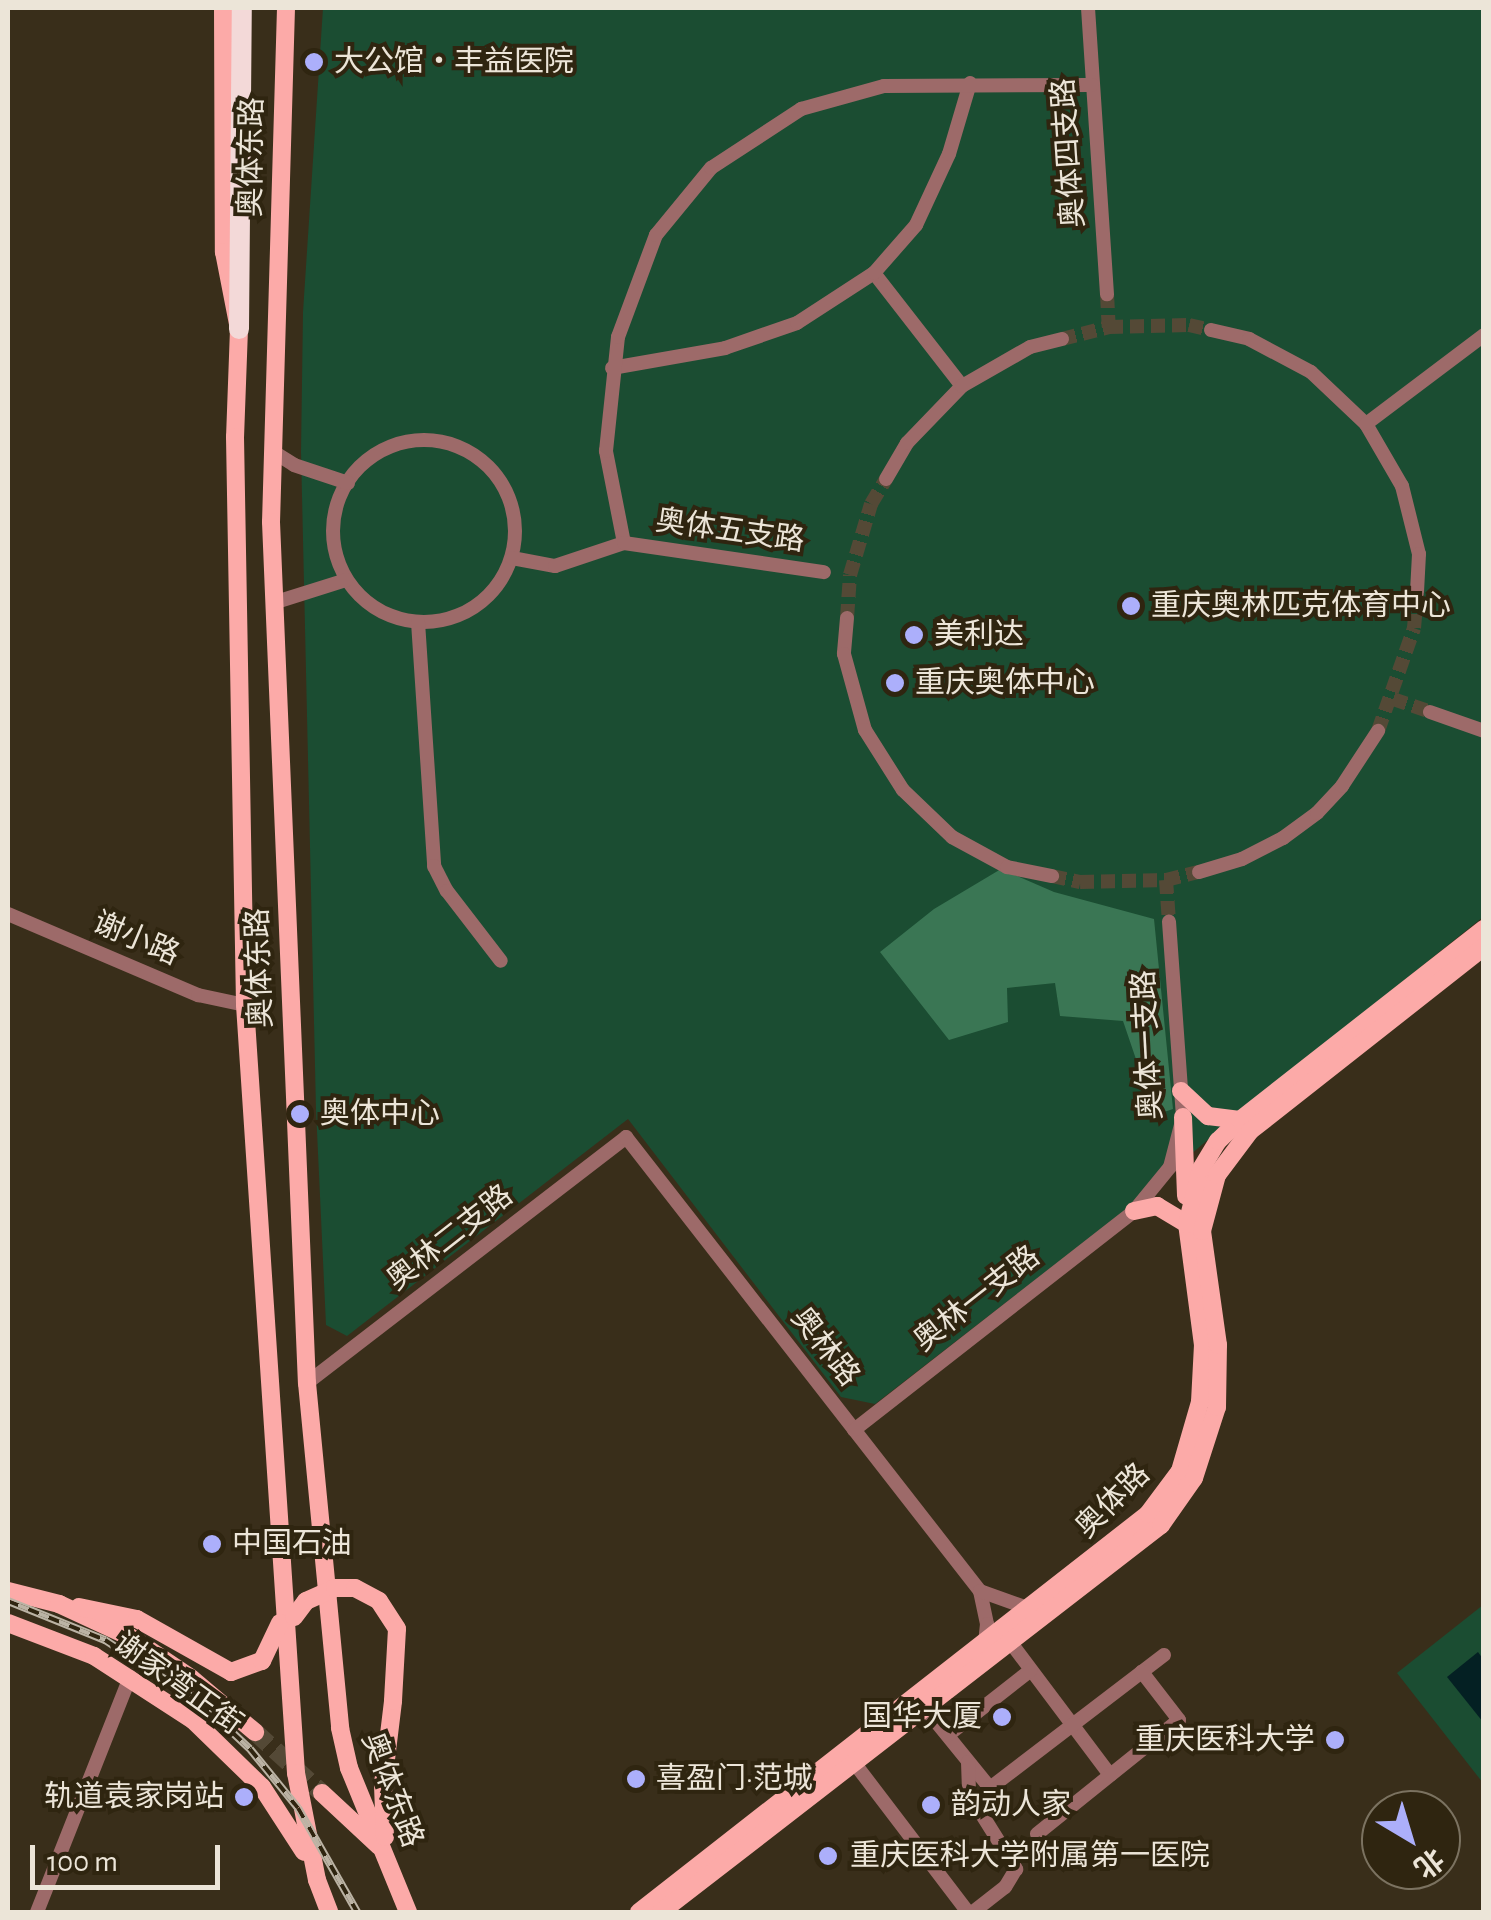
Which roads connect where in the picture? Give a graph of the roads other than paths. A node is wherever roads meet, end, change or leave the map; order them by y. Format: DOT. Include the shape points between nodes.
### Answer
graph roads {
  1 [pos="223,8"];
  2 [pos="242,8"];
  3 [pos="286,8"];
  4 [pos="1088,8"];
  5 [pos="970,83"];
  6 [pos="1092,85"];
  7 [pos="874,272"];
  8 [pos="1107,294"];
  9 [pos="238,329"];
  10 [pos="1211,330"];
  11 [pos="1484,334"];
  12 [pos="1062,340"];
  13 [pos="612,368"];
  14 [pos="962,386"];
  15 [pos="1366,424"];
  16 [pos="272,452"];
  17 [pos="886,479"];
  18 [pos="348,482"];
  19 [pos="624,543"];
  20 [pos="512,558"];
  21 [pos="824,572"];
  22 [pos="346,580"];
  23 [pos="1416,592"];
  24 [pos="273,604"];
  25 [pos="847,618"];
  26 [pos="418,622"];
  27 [pos="1430,712"];
  28 [pos="1484,730"];
  29 [pos="1378,731"];
  30 [pos="1199,872"];
  31 [pos="1052,876"];
  32 [pos="8,914"];
  33 [pos="1169,922"];
  34 [pos="1484,929"];
  35 [pos="1484,947"];
  36 [pos="501,960"];
  37 [pos="245,1005"];
  38 [pos="1180,1092"];
  39 [pos="1183,1117"];
  40 [pos="1240,1120"];
  41 [pos="626,1138"];
  42 [pos="1134,1210"];
  43 [pos="1187,1224"];
  44 [pos="307,1383"];
  45 [pos="854,1430"];
  46 [pos="8,1591"];
  47 [pos="980,1591"];
  48 [pos="60,1604"];
  49 [pos="1030,1609"];
  50 [pos="288,1612"];
  51 [pos="8,1624"];
  52 [pos="986,1643"];
  53 [pos="1010,1643"];
  54 [pos="1164,1655"];
  55 [pos="1031,1670"];
  56 [pos="1142,1672"];
  57 [pos="130,1677"];
  58 [pos="925,1708"];
  59 [pos="1072,1725"];
  60 [pos="255,1732"];
  61 [pos="948,1736"];
  62 [pos="849,1757"];
  63 [pos="968,1761"];
  64 [pos="1110,1775"];
  65 [pos="322,1793"];
  66 [pos="1037,1834"];
  67 [pos="386,1853"];
  68 [pos="317,1880"];
  69 [pos="38,1912"];
  70 [pos="329,1912"];
  71 [pos="408,1912"];
  72 [pos="639,1912"];
  73 [pos="661,1912"];
  74 [pos="971,1912"];
  1 -- 9 [label="main road, 奥体东路" via="224,252"];
  2 -- 9 [label="highway"];
  3 -- 16 [label="main road, 奥体东路"];
  4 -- 6 [label="street, 奥体四支路"];
  5 -- 6 [label="street"];
  5 -- 7 [label="street" via="949,154 916,225"];
  5 -- 13 [label="street" via="884,86 801,109 710,168 656,236"];
  6 -- 8 [label="street, 奥体四支路"];
  7 -- 13 [label="street" via="797,323 725,348"];
  7 -- 14 [label="street"];
  9 -- 37 [label="main road, 奥体东路"];
  10 -- 15 [label="street" via="1249,339 1310,372"];
  11 -- 15 [label="street"];
  12 -- 14 [label="street" via="1030,347"];
  13 -- 19 [label="street" via="606,451"];
  14 -- 17 [label="street" via="907,443"];
  15 -- 23 [label="street" via="1402,486 1419,554"];
  16 -- 18 [label="street"];
  16 -- 24 [label="main road, 奥体东路"];
  18 -- 20 [label="street" via="382,450 411,440 442,441 471,452 510,498"];
  18 -- 22 [label="street" via="333,524"];
  19 -- 20 [label="street, 奥体五支路" via="555,566"];
  19 -- 21 [label="street, 奥体五支路"];
  20 -- 26 [label="street" via="476,606 448,619"];
  22 -- 24 [label="street"];
  22 -- 26 [label="street" via="390,616"];
  24 -- 44 [label="main road, 奥体东路"];
  25 -- 31 [label="street" via="844,654 865,730 903,790 952,837 1007,867"];
  26 -- 36 [label="street" via="434,866"];
  27 -- 28 [label="street"];
  29 -- 30 [label="street" via="1317,813 1242,859"];
  32 -- 37 [label="street, 谢小路" via="219,1003"];
  33 -- 38 [label="street, 奥体一支路"];
  34 -- 40 [label="main road, 奥体路"];
  35 -- 53 [label="main road, 奥体路" via="1232,1151 1212,1189 1202,1231 1220,1375 1194,1478 1132,1551"];
  37 -- 50 [label="main road, 奥体东路"];
  38 -- 39 [label="street, 奥体一支路"];
  38 -- 40 [label="main road" via="1208,1116"];
  39 -- 42 [label="street, 奥体一支路" via="1170,1167"];
  39 -- 43 [label="main road"];
  40 -- 43 [label="main road, 奥体路" via="1200,1169"];
  41 -- 44 [label="street, 奥林二支路"];
  41 -- 45 [label="street, 奥林路"];
  42 -- 43 [label="main road" via="1157,1206"];
  42 -- 45 [label="street, 奥林一支路"];
  43 -- 49 [label="main road, 奥体路" via="1203,1373 1180,1471 1148,1514"];
  44 -- 67 [label="main road, 奥体东路" via="340,1728"];
  45 -- 47 [label="street, 奥林路"];
  46 -- 48 [label="main road, 谢家湾正街"];
  47 -- 49 [label="street"];
  47 -- 52 [label="street"];
  48 -- 50 [label="main road" via="137,1620 231,1672 252,1668 270,1652"];
  48 -- 60 [label="main road, 谢家湾正街" via="130,1637"];
  49 -- 52 [label="main road, 奥体路"];
  50 -- 67 [label="main road, bridge" via="314,1595 355,1588 379,1600 397,1630 384,1784"];
  50 -- 68 [label="main road" via="296,1774"];
  51 -- 57 [label="main road, 谢家湾正街" via="61,1640"];
  52 -- 62 [label="main road, 奥体路"];
  53 -- 55 [label="street"];
  53 -- 58 [label="main road, 奥体路"];
  54 -- 56 [label="street"];
  55 -- 59 [label="street"];
  55 -- 61 [label="street"];
  56 -- 59 [label="street"];
  56 -- 64 [label="street" via="1179,1720"];
  57 -- 68 [label="main road, 谢家湾正街" via="193,1720 249,1772 292,1828"];
  57 -- 69 [label="street"];
  58 -- 61 [label="street"];
  58 -- 62 [label="main road, 奥体路"];
  59 -- 63 [label="street" via="990,1788"];
  59 -- 64 [label="street"];
  61 -- 63 [label="street"];
  62 -- 72 [label="main road, 奥体路"];
  62 -- 73 [label="main road, 奥体路"];
  62 -- 74 [label="street"];
  63 -- 74 [label="street" via="968,1794 1016,1868 1005,1887"];
  64 -- 66 [label="street"];
  65 -- 67 [label="main road"];
  67 -- 71 [label="main road, 奥体东路"];
  68 -- 70 [label="main road"];
}
